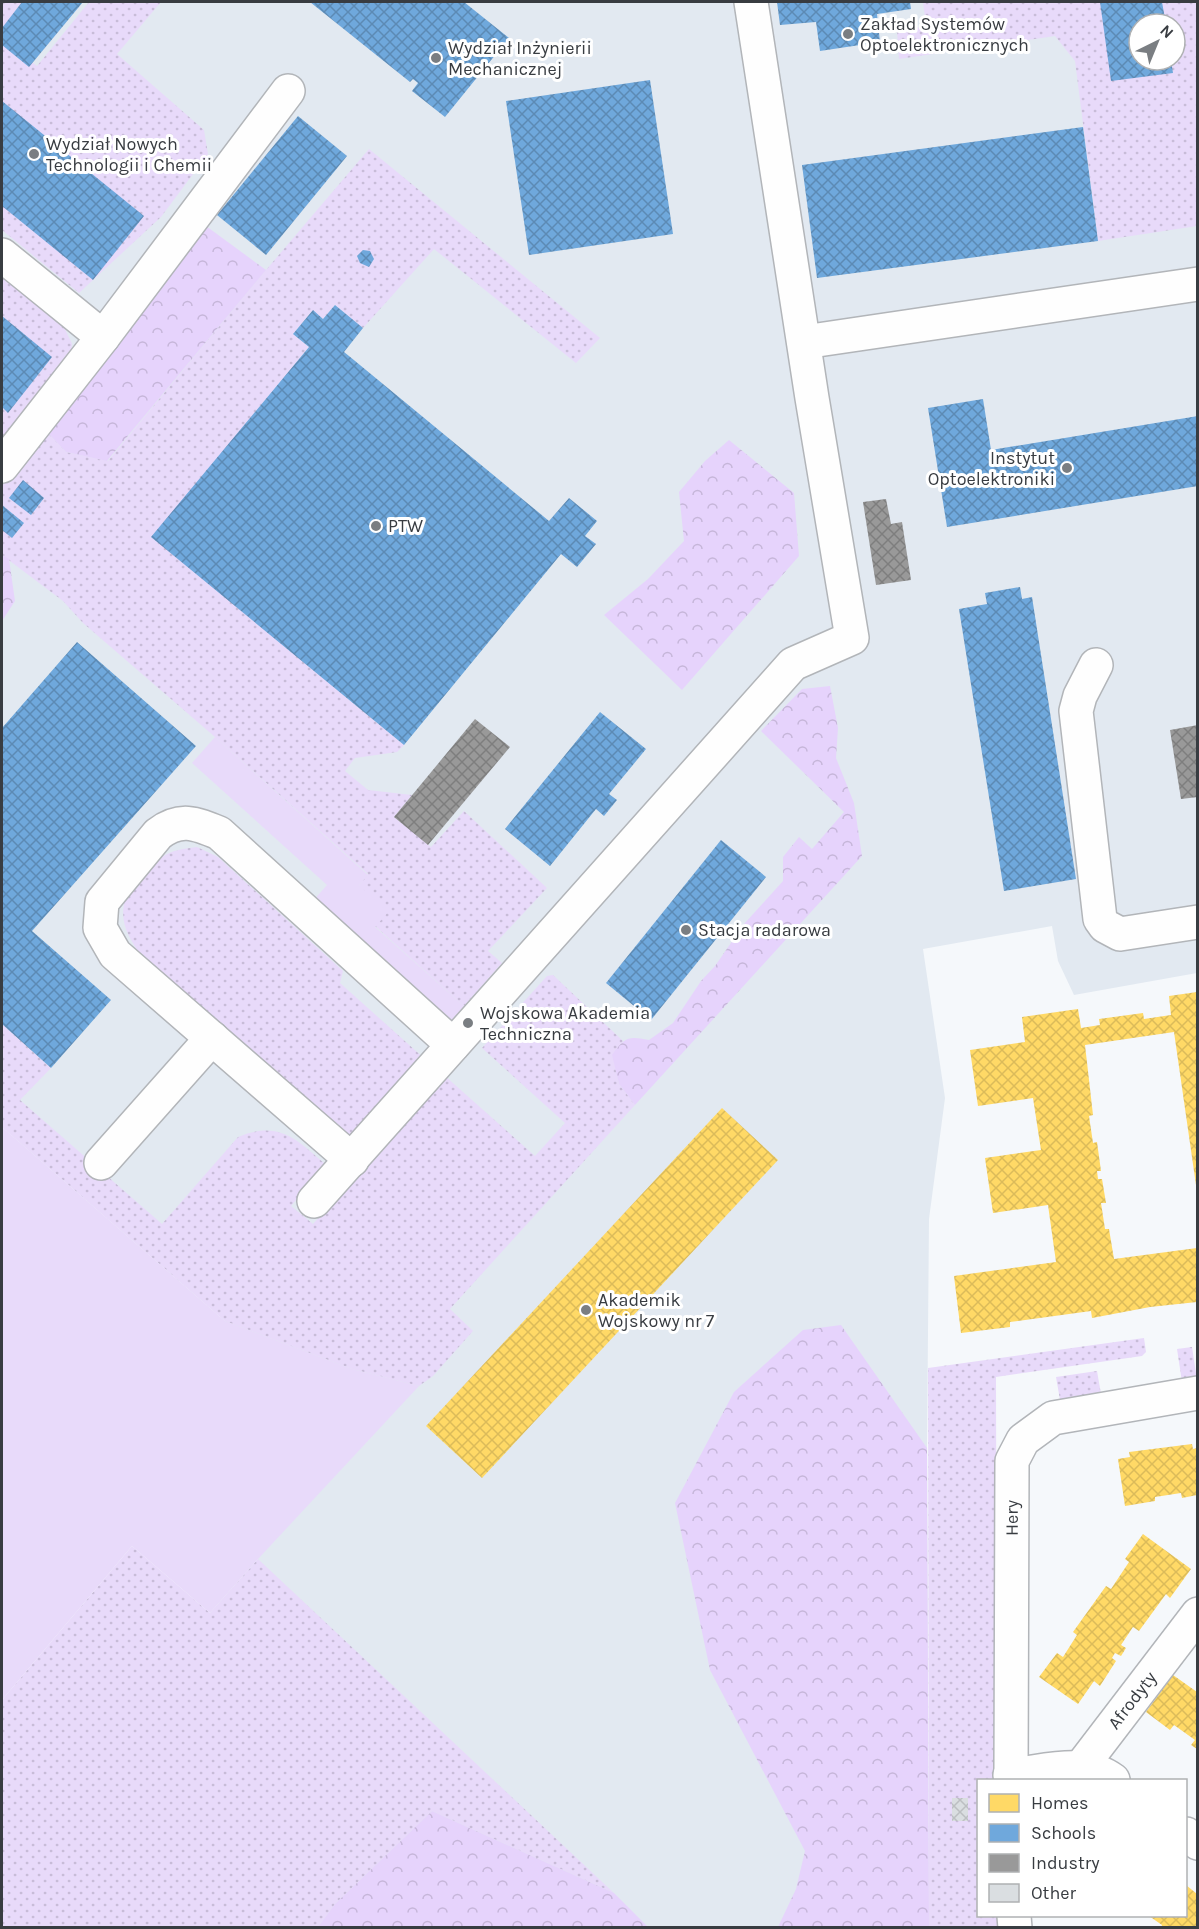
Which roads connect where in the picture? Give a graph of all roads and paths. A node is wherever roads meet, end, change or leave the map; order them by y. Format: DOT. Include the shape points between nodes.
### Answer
graph roads {
  1 [pos="752,2"];
  2 [pos="288,91"];
  3 [pos="2,255"];
  4 [pos="1197,284"];
  5 [pos="103,337"];
  6 [pos="804,342"];
  7 [pos="2,466"];
  8 [pos="1096,665"];
  9 [pos="1197,922"];
  10 [pos="212,1038"];
  11 [pos="453,1045"];
  12 [pos="352,1160"];
  13 [pos="101,1163"];
  14 [pos="314,1202"];
  15 [pos="1197,1393"];
  16 [pos="1193,1630"];
  17 [pos="1081,1767"];
  18 [pos="1010,1778"];
  19 [pos="1112,1779"];
  1 -- 6 [label="street"];
  2 -- 5 [label="street"];
  3 -- 5 [label="street"];
  4 -- 6 [label="street"];
  5 -- 7 [label="street"];
  6 -- 11 [label="street" via="852,638 793,664"];
  8 -- 9 [label="street" via="1076,711 1100,919 1120,934"];
  10 -- 11 [label="street" via="115,954 100,928 102,902 158,834 184,823 219,833"];
  10 -- 12 [label="street"];
  10 -- 13 [label="street"];
  11 -- 12 [label="street"];
  12 -- 14 [label="street"];
  15 -- 18 [label="street, Hery" via="1053,1418 1023,1440 1012,1461"];
  16 -- 17 [label="street, Afrodyty"];
  17 -- 18 [label="street"];
  17 -- 19 [label="street"];
}
